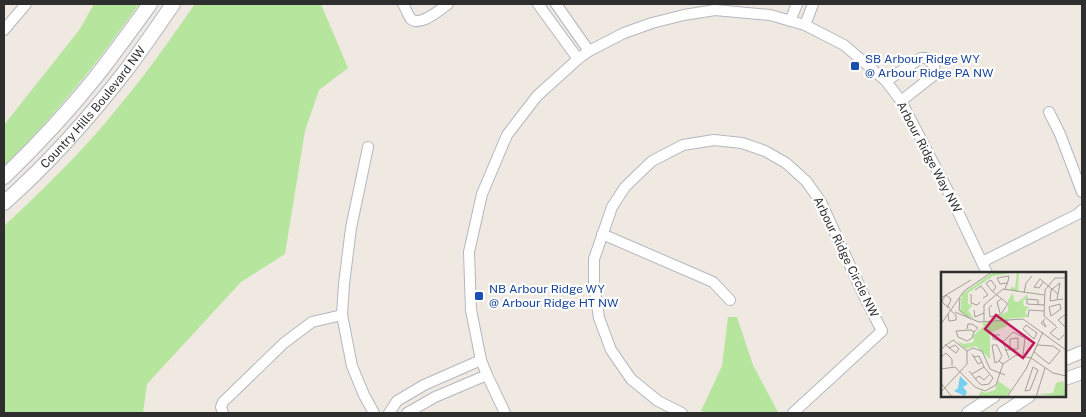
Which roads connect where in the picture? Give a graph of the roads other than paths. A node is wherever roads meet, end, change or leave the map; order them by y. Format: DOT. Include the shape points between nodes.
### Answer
graph roads {
  1 [pos="26,4"];
  2 [pos="150,4"];
  3 [pos="173,4"];
  4 [pos="404,4"];
  5 [pos="448,4"];
  6 [pos="538,4"];
  7 [pos="556,4"];
  8 [pos="797,4"];
  9 [pos="813,4"];
  10 [pos="790,21"];
  11 [pos="804,25"];
  12 [pos="4,30"];
  13 [pos="589,51"];
  14 [pos="578,59"];
  15 [pos="886,82"];
  16 [pos="901,101"];
  17 [pos="1049,112"];
  18 [pos="368,147"];
  19 [pos="4,177"];
  20 [pos="1082,192"];
  21 [pos="4,204"];
  22 [pos="1082,210"];
  23 [pos="602,234"];
  24 [pos="982,262"];
  25 [pos="987,272"];
  26 [pos="730,300"];
  27 [pos="342,315"];
  28 [pos="1082,352"];
  29 [pos="1066,358"];
  30 [pos="481,360"];
  31 [pos="1082,373"];
  32 [pos="487,375"];
  33 [pos="1066,379"];
  34 [pos="992,397"];
  35 [pos="1027,397"];
  36 [pos="223,413"];
  37 [pos="374,413"];
  38 [pos="389,413"];
  39 [pos="407,413"];
  40 [pos="505,413"];
  41 [pos="682,413"];
  42 [pos="794,413"];
  43 [pos="968,413"];
  44 [pos="1003,413"];
  1 -- 12 [label="street"];
  2 -- 19 [label="main road, Country Hills Boulevard NW" via="67,112"];
  3 -- 21 [label="main road, Country Hills Boulevard NW" via="89,116"];
  4 -- 5 [label="street" via="410,18 423,21"];
  6 -- 14 [label="street"];
  7 -- 13 [label="street"];
  8 -- 10 [label="street"];
  9 -- 11 [label="street"];
  10 -- 11 [label="street, Arbour Ridge Way NW"];
  10 -- 13 [label="street, Arbour Ridge Way NW" via="770,15 715,10 652,23"];
  11 -- 15 [label="street, Arbour Ridge Way NW" via="844,46"];
  13 -- 14 [label="street, Arbour Ridge Way NW"];
  14 -- 30 [label="street, Arbour Ridge Way NW" via="537,96 507,135 482,194 469,252 471,310"];
  15 -- 16 [label="street, Arbour Ridge Way NW"];
  15 -- 16 [label="street" via="921,58 927,58 935,66 934,75"];
  16 -- 24 [label="street, Arbour Ridge Way NW"];
  17 -- 20 [label="street"];
  18 -- 27 [label="street" via="351,228"];
  22 -- 24 [label="street"];
  23 -- 26 [label="street" via="712,282"];
  23 -- 41 [label="street, Arbour Ridge Circle NW" via="594,259 594,285 598,318 611,350 631,379 658,401"];
  23 -- 42 [label="street, Arbour Ridge Circle NW" via="612,207 626,187 652,161 683,145 714,140 742,143 765,150 806,181 820,202 882,331"];
  24 -- 25 [label="street, Arbour Ridge Way NW"];
  27 -- 36 [label="street" via="312,322 284,343 223,402"];
  27 -- 37 [label="street" via="352,366"];
  28 -- 29 [label="street"];
  30 -- 32 [label="street, Arbour Ridge Way NW"];
  30 -- 38 [label="street" via="397,400"];
  31 -- 33 [label="street"];
  32 -- 39 [label="street"];
  32 -- 40 [label="street, Arbour Ridge Way NW"];
  34 -- 43 [label="street"];
  35 -- 44 [label="street"];
}
